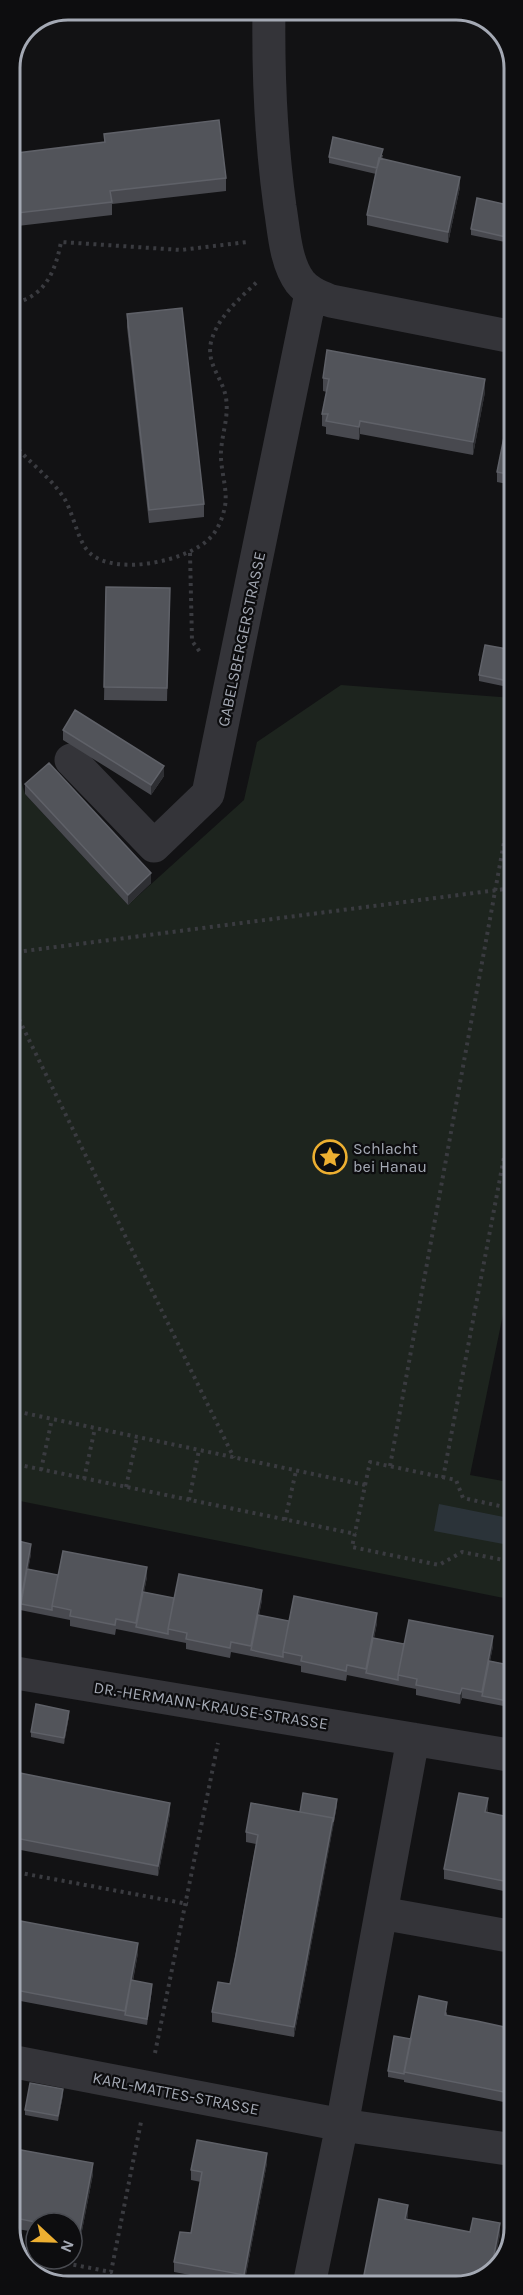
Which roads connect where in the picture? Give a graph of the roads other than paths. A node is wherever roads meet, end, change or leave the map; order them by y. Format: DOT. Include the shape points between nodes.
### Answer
graph roads {
  1 [pos="269,20"];
  2 [pos="311,293"];
  3 [pos="504,335"];
  4 [pos="71,760"];
  5 [pos="20,1674"];
  6 [pos="413,1739"];
  7 [pos="504,1754"];
  8 [pos="381,1913"];
  9 [pos="504,1935"];
  10 [pos="20,2063"];
  11 [pos="342,2125"];
  12 [pos="504,2149"];
  13 [pos="311,2276"];
  1 -- 2 [label="street" via="271,128 288,252 300,281"];
  2 -- 3 [label="street" via="331,301"];
  2 -- 4 [label="street, GABELSBERGERSTRASSE" via="208,794 154,846"];
  5 -- 6 [label="street, DR.-HERMANN-KRAUSE-STRASSE"];
  6 -- 7 [label="street, DR.-HERMANN-KRAUSE-STRASSE"];
  6 -- 8 [label="street"];
  8 -- 9 [label="street"];
  8 -- 11 [label="street"];
  10 -- 11 [label="street, KARL-MATTES-STRASSE"];
  11 -- 12 [label="street"];
  11 -- 13 [label="street"];
}
